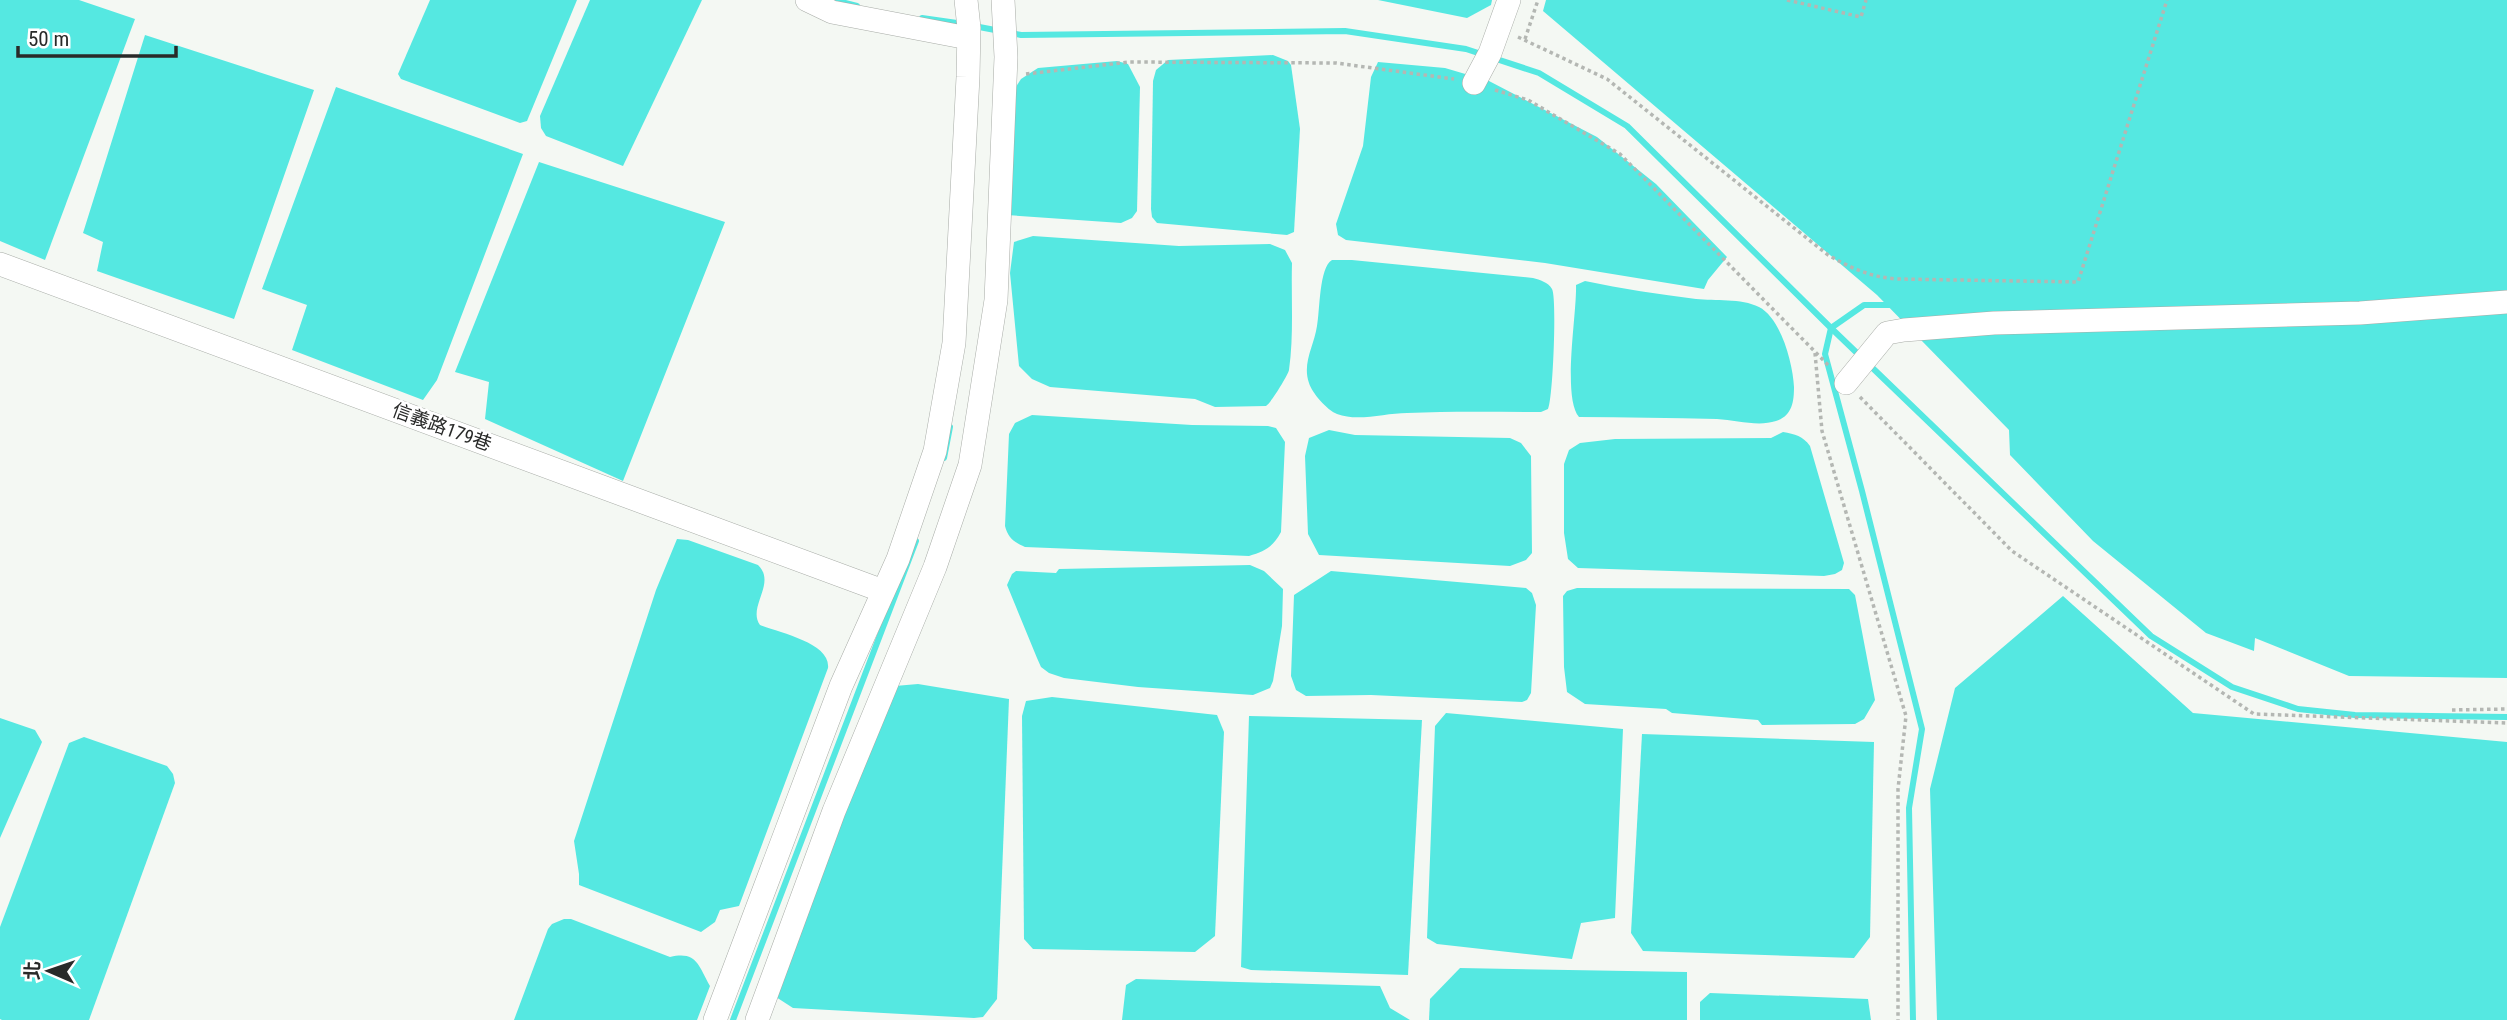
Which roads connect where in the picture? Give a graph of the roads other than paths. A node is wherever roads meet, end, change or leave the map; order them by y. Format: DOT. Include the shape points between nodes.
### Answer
graph roads {
  1 [pos="807,0"];
  2 [pos="1003,0"];
  3 [pos="1510,0"];
  4 [pos="966,1"];
  5 [pos="968,33"];
  6 [pos="1481,70"];
  7 [pos="0,264"];
  8 [pos="2507,302"];
  9 [pos="1846,383"];
  10 [pos="883,591"];
  11 [pos="715,1020"];
  12 [pos="757,1020"];
  1 -- 5 [label="street" via="831,12"];
  2 -- 12 [label="street" via="1006,67 996,300 970,465 935,568 834,811"];
  3 -- 6 [label="street"];
  4 -- 5 [label="street"];
  5 -- 10 [label="street" via="954,343 935,451"];
  7 -- 10 [label="street, 信義路179巷"];
  8 -- 9 [label="street" via="2360,313 1994,323 1904,330 1888,333"];
  10 -- 11 [label="street" via="841,686"];
}
